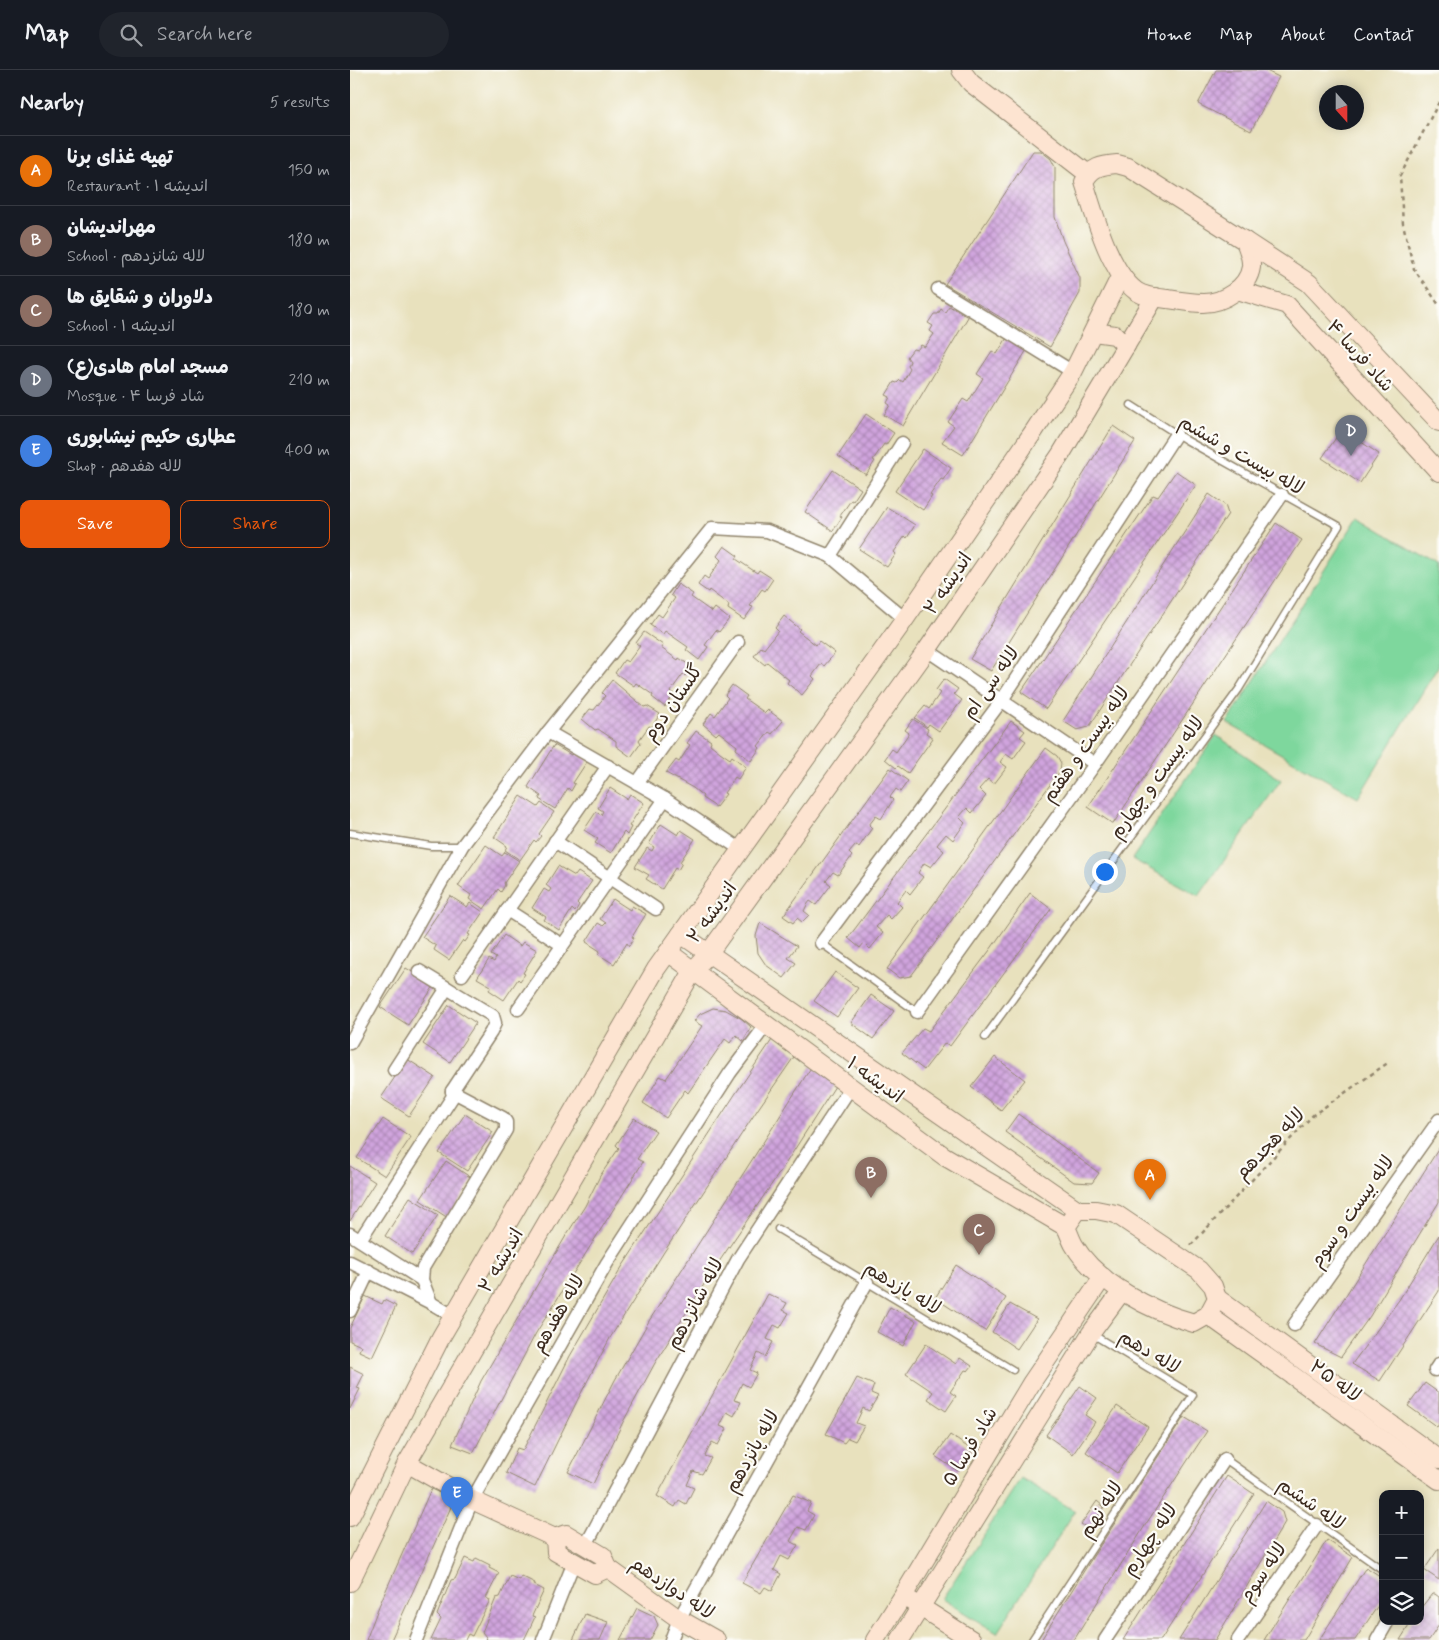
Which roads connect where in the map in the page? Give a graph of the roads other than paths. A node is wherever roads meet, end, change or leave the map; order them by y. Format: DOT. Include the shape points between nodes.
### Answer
graph roads {
  1 [pos="961,70"];
  2 [pos="1088,174"];
  3 [pos="1245,241"];
  4 [pos="1121,275"];
  5 [pos="938,289"];
  6 [pos="1237,290"];
  7 [pos="1155,297"];
  8 [pos="1094,332"];
  9 [pos="1126,346"];
  10 [pos="1073,372"];
  11 [pos="1131,405"];
  12 [pos="1439,422"];
  13 [pos="1176,434"];
  14 [pos="902,443"];
  15 [pos="1439,472"];
  16 [pos="1282,495"];
  17 [pos="1339,526"];
  18 [pos="830,556"];
  19 [pos="905,619"];
  20 [pos="738,642"];
  21 [pos="927,650"];
  22 [pos="1002,700"];
  23 [pos="548,732"];
  24 [pos="1095,764"];
  25 [pos="608,766"];
  26 [pos="637,783"];
  27 [pos="665,799"];
  28 [pos="350,833"];
  29 [pos="555,840"];
  30 [pos="462,846"];
  31 [pos="740,849"];
  32 [pos="610,878"];
  33 [pos="656,909"];
  34 [pos="507,910"];
  35 [pos="681,934"];
  36 [pos="821,943"];
  37 [pos="562,945"];
  38 [pos="668,952"];
  39 [pos="708,954"];
  40 [pos="693,970"];
  41 [pos="419,971"];
  42 [pos="462,975"];
  43 [pos="447,988"];
  44 [pos="518,1009"];
  45 [pos="917,1012"];
  46 [pos="766,1025"];
  47 [pos="985,1037"];
  48 [pos="350,1043"];
  49 [pos="394,1070"];
  50 [pos="850,1087"];
  51 [pos="452,1091"];
  52 [pos="1439,1120"];
  53 [pos="1078,1210"];
  54 [pos="1066,1227"];
  55 [pos="778,1230"];
  56 [pos="355,1237"];
  57 [pos="350,1262"];
  58 [pos="368,1271"];
  59 [pos="1103,1277"];
  60 [pos="422,1280"];
  61 [pos="867,1282"];
  62 [pos="1122,1291"];
  63 [pos="1218,1298"];
  64 [pos="431,1303"];
  65 [pos="350,1311"];
  66 [pos="1208,1314"];
  67 [pos="453,1316"];
  68 [pos="1294,1324"];
  69 [pos="1091,1333"];
  70 [pos="1267,1333"];
  71 [pos="1255,1349"];
  72 [pos="1013,1370"];
  73 [pos="1193,1394"];
  74 [pos="1225,1459"];
  75 [pos="1439,1459"];
  76 [pos="407,1463"];
  77 [pos="1439,1480"];
  78 [pos="472,1500"];
  79 [pos="350,1518"];
  80 [pos="1317,1525"];
  81 [pos="555,1538"];
  82 [pos="586,1545"];
  83 [pos="574,1562"];
  84 [pos="1379,1567"];
  85 [pos="608,1568"];
  86 [pos="350,1582"];
  87 [pos="903,1596"];
  88 [pos="922,1607"];
  89 [pos="678,1619"];
  90 [pos="1386,1625"];
  91 [pos="416,1640"];
  92 [pos="543,1640"];
  93 [pos="671,1640"];
  94 [pos="716,1640"];
  95 [pos="875,1640"];
  96 [pos="900,1640"];
  97 [pos="972,1640"];
  98 [pos="1032,1640"];
  99 [pos="1105,1640"];
  100 [pos="1238,1640"];
  101 [pos="1377,1640"];
  1 -- 2 [label="street" via="971,82"];
  2 -- 3 [label="street, شاد فرسا ۴" via="1108,164 1128,167"];
  2 -- 4 [label="street" via="1084,182 1092,208"];
  3 -- 6 [label="street" via="1251,267"];
  3 -- 12 [label="street, شاد فرسا ۴" via="1309,283"];
  4 -- 7 [label="street" via="1137,292"];
  4 -- 8 [label="street, اندیشه ۲"];
  5 -- 10 [label="street"];
  6 -- 7 [label="street" via="1225,298 1204,303"];
  6 -- 15 [label="street, شاد فرسا ۴" via="1287,305"];
  7 -- 9 [label="street, اندیشه ۲"];
  8 -- 9 [label="street" via="1115,335"];
  8 -- 10 [label="street, اندیشه ۲"];
  9 -- 21 [label="street, اندیشه ۲" via="1061,454"];
  10 -- 19 [label="street, اندیشه ۲"];
  11 -- 13 [label="lane, لاله بیست و ششم"];
  13 -- 16 [label="lane, لاله بیست و ششم"];
  13 -- 22 [label="street, لاله سی ام"];
  14 -- 18 [label="street"];
  16 -- 17 [label="lane, لاله بیست و ششم"];
  16 -- 24 [label="street, لاله بیست و هفتم"];
  17 -- 47 [label="lane, لاله بیست و چهارم" via="1239,689"];
  18 -- 19 [label="street"];
  18 -- 23 [label="street" via="767,531 712,528"];
  19 -- 31 [label="street, اندیشه ۲"];
  20 -- 26 [label="street, گلستان دوم"];
  21 -- 22 [label="street"];
  21 -- 39 [label="street, اندیشه ۲"];
  22 -- 24 [label="street"];
  22 -- 36 [label="street, لاله سی ام"];
  23 -- 25 [label="street"];
  23 -- 30 [label="street"];
  24 -- 45 [label="street, لاله بیست و هفتم"];
  25 -- 26 [label="street"];
  25 -- 29 [label="street"];
  26 -- 27 [label="street"];
  27 -- 31 [label="street"];
  27 -- 32 [label="street"];
  28 -- 30 [label="lane" via="430,846"];
  29 -- 32 [label="street"];
  29 -- 34 [label="street"];
  30 -- 48 [label="street"];
  31 -- 35 [label="street, اندیشه ۲"];
  32 -- 33 [label="street"];
  32 -- 37 [label="street"];
  34 -- 37 [label="street"];
  34 -- 42 [label="street"];
  35 -- 38 [label="street, اندیشه ۲"];
  35 -- 39 [label="street, اندیشه ۱"];
  36 -- 45 [label="lane"];
  37 -- 44 [label="street"];
  38 -- 40 [label="street, اندیشه ۱"];
  38 -- 67 [label="street, اندیشه ۲"];
  39 -- 40 [label="street, اندیشه ۲"];
  39 -- 53 [label="street, اندیشه ۱"];
  40 -- 46 [label="street, اندیشه ۱"];
  40 -- 76 [label="street, اندیشه ۲"];
  41 -- 43 [label="street"];
  43 -- 49 [label="street"];
  43 -- 51 [label="street" via="492,1016 495,1023"];
  46 -- 50 [label="street, اندیشه ۱"];
  46 -- 78 [label="street, لاله هفدهم" via="730,1073 607,1263"];
  50 -- 54 [label="street, اندیشه ۱" via="944,1156"];
  50 -- 82 [label="street, لاله شانزدهم" via="738,1259"];
  51 -- 56 [label="street" via="453,1096"];
  51 -- 60 [label="street" via="503,1118 506,1130 422,1268"];
  52 -- 68 [label="street, لاله بیست و سوم"];
  53 -- 54 [label="street"];
  53 -- 63 [label="street" via="1116,1214 1199,1270 1213,1286"];
  54 -- 59 [label="street" via="1084,1259"];
  55 -- 61 [label="lane, لاله یازدهم"];
  56 -- 60 [label="street"];
  57 -- 58 [label="street"];
  58 -- 64 [label="street"];
  58 -- 65 [label="street"];
  59 -- 62 [label="street"];
  59 -- 87 [label="street, شاد فرسا ۵" via="1032,1382"];
  60 -- 64 [label="street"];
  61 -- 72 [label="lane, لاله یازدهم"];
  61 -- 89 [label="street, لاله پانزدهم"];
  62 -- 66 [label="street" via="1169,1316 1194,1323"];
  62 -- 69 [label="street"];
  63 -- 66 [label="street"];
  63 -- 70 [label="street, لاله ۲۵"];
  64 -- 67 [label="street"];
  66 -- 71 [label="street, لاله ۲۵"];
  67 -- 79 [label="street, اندیشه ۲"];
  69 -- 73 [label="lane, لاله دهم"];
  69 -- 88 [label="street"];
  70 -- 71 [label="street" via="1257,1337"];
  70 -- 75 [label="street, لاله ۲۵"];
  71 -- 77 [label="street, لاله ۲۵"];
  73 -- 98 [label="lane, لاله نهم"];
  74 -- 80 [label="lane, لاله ششم"];
  74 -- 99 [label="street, لاله چهارم"];
  76 -- 78 [label="street"];
  76 -- 86 [label="street, اندیشه ۲"];
  78 -- 81 [label="street"];
  78 -- 91 [label="street, لاله هفدهم"];
  80 -- 84 [label="lane, لاله ششم"];
  80 -- 100 [label="street, لاله سوم"];
  81 -- 82 [label="street, لاله دوازدهم" via="566,1534"];
  81 -- 83 [label="street" via="556,1552"];
  82 -- 85 [label="street, لاله دوازدهم" via="603,1556"];
  83 -- 85 [label="street" via="595,1574"];
  83 -- 92 [label="street"];
  85 -- 89 [label="street, لاله دوازدهم"];
  87 -- 88 [label="street"];
  87 -- 95 [label="street, شاد فرسا ۵"];
  88 -- 96 [label="street"];
  88 -- 97 [label="street"];
  89 -- 93 [label="street, لاله پانزدهم"];
  89 -- 94 [label="street, لاله دوازدهم"];
  90 -- 101 [label="street"];
}
